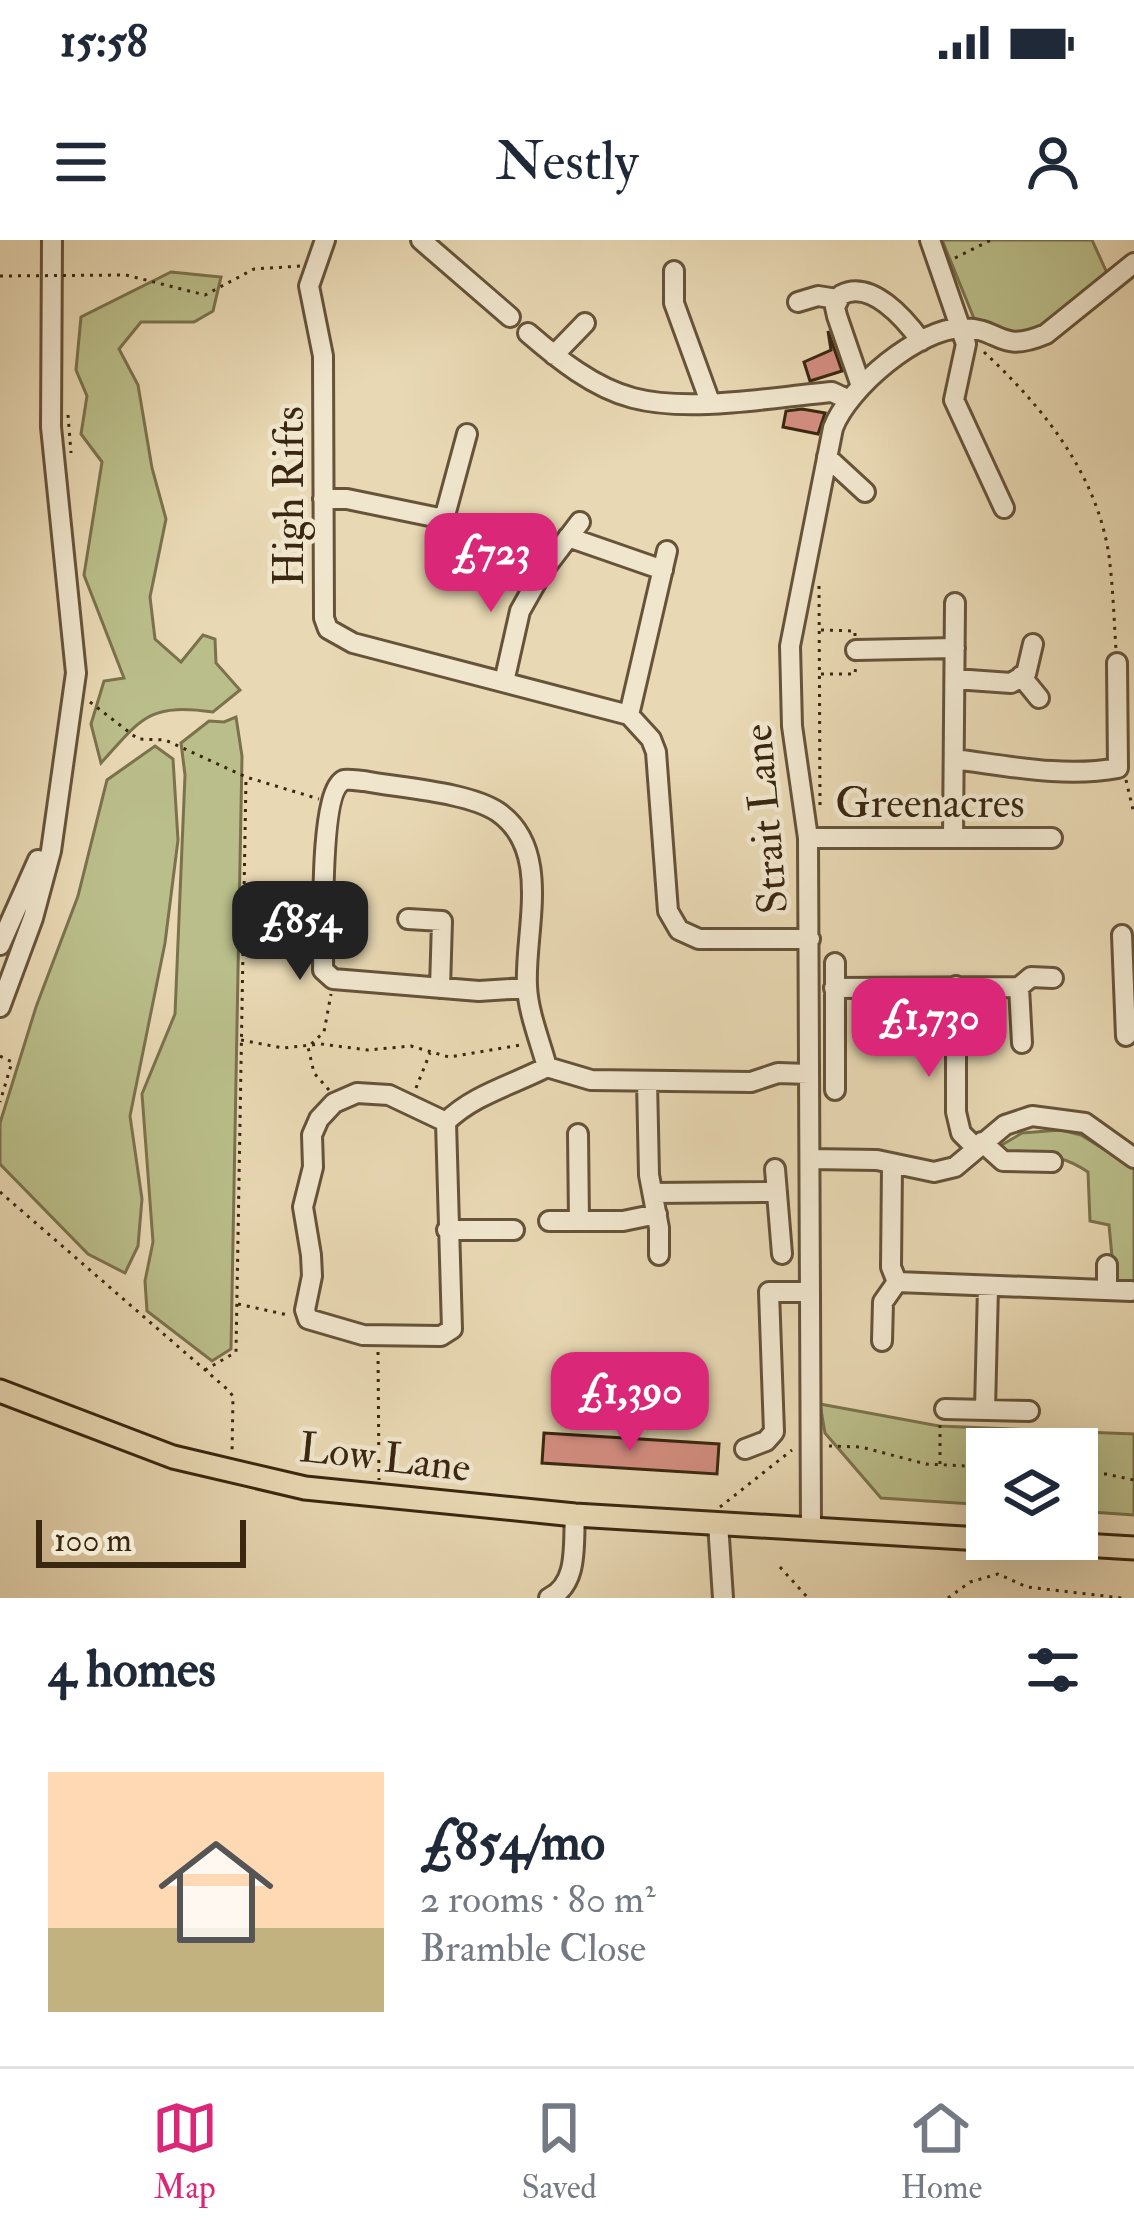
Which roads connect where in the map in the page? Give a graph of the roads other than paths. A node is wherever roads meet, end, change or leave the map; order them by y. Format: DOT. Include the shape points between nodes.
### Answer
graph roads {
  1 [pos="52,240"];
  2 [pos="326,240"];
  3 [pos="421,240"];
  4 [pos="930,240"];
  5 [pos="1134,263"];
  6 [pos="674,271"];
  7 [pos="838,299"];
  8 [pos="798,302"];
  9 [pos="510,317"];
  10 [pos="585,322"];
  11 [pos="960,328"];
  12 [pos="529,333"];
  13 [pos="921,341"];
  14 [pos="554,356"];
  15 [pos="854,392"];
  16 [pos="710,402"];
  17 [pos="467,434"];
  18 [pos="826,457"];
  19 [pos="865,492"];
  20 [pos="323,499"];
  21 [pos="1004,508"];
  22 [pos="444,519"];
  23 [pos="542,572"];
  24 [pos="956,603"];
  25 [pos="1034,644"];
  26 [pos="955,648"];
  27 [pos="856,650"];
  28 [pos="1117,664"];
  29 [pos="1022,676"];
  30 [pos="955,680"];
  31 [pos="504,682"];
  32 [pos="1039,698"];
  33 [pos="629,716"];
  34 [pos="954,759"];
  35 [pos="814,837"];
  36 [pos="953,838"];
  37 [pos="1052,838"];
  38 [pos="16,910"];
  39 [pos="408,919"];
  40 [pos="1122,935"];
  41 [pos="810,939"];
  42 [pos="0,945"];
  43 [pos="835,963"];
  44 [pos="1053,978"];
  45 [pos="956,986"];
  46 [pos="1011,987"];
  47 [pos="1129,987"];
  48 [pos="440,988"];
  49 [pos="526,988"];
  50 [pos="835,988"];
  51 [pos="0,1006"];
  52 [pos="1126,1036"];
  53 [pos="1022,1043"];
  54 [pos="547,1066"];
  55 [pos="809,1074"];
  56 [pos="647,1081"];
  57 [pos="835,1090"];
  58 [pos="446,1122"];
  59 [pos="578,1134"];
  60 [pos="978,1144"];
  61 [pos="1134,1158"];
  62 [pos="810,1159"];
  63 [pos="1052,1162"];
  64 [pos="892,1166"];
  65 [pos="775,1169"];
  66 [pos="777,1192"];
  67 [pos="653,1193"];
  68 [pos="657,1214"];
  69 [pos="549,1221"];
  70 [pos="579,1221"];
  71 [pos="447,1230"];
  72 [pos="514,1230"];
  73 [pos="782,1254"];
  74 [pos="659,1255"];
  75 [pos="1107,1265"];
  76 [pos="897,1282"];
  77 [pos="988,1287"];
  78 [pos="1107,1290"];
  79 [pos="810,1292"];
  80 [pos="1131,1292"];
  81 [pos="882,1341"];
  82 [pos="0,1391"];
  83 [pos="985,1409"];
  84 [pos="1029,1411"];
  85 [pos="943,1415"];
  86 [pos="745,1449"];
  87 [pos="575,1515"];
  88 [pos="717,1516"];
  89 [pos="811,1529"];
  90 [pos="1134,1547"];
  91 [pos="558,1592"];
  92 [pos="584,1598"];
  93 [pos="723,1598"];
  1 -- 38 [label="street" via="51,428 76,673 60,799"];
  2 -- 20 [label="street, High Rifts" via="309,286 323,356"];
  3 -- 9 [label="street"];
  4 -- 11 [label="street"];
  5 -- 11 [label="street" via="1029,341 1005,343"];
  6 -- 16 [label="street" via="674,303"];
  7 -- 8 [label="street"];
  7 -- 13 [label="street" via="867,293"];
  7 -- 15 [label="street"];
  10 -- 14 [label="street"];
  11 -- 13 [label="street"];
  11 -- 21 [label="street" via="966,344 954,400"];
  12 -- 14 [label="street"];
  13 -- 15 [label="street"];
  14 -- 16 [label="street" via="630,398"];
  15 -- 16 [label="street"];
  15 -- 18 [label="street, Strait Lane"];
  17 -- 22 [label="street"];
  18 -- 19 [label="street"];
  18 -- 35 [label="street, Strait Lane" via="790,646 792,726"];
  20 -- 22 [label="street"];
  20 -- 31 [label="street, High Rifts" via="328,628 353,644"];
  22 -- 23 [label="street" via="464,538 518,553"];
  23 -- 31 [label="street" via="520,611"];
  23 -- 33 [label="street" via="574,530 665,560"];
  24 -- 26 [label="street"];
  25 -- 29 [label="street"];
  26 -- 27 [label="street"];
  26 -- 30 [label="street"];
  28 -- 34 [label="street" via="1118,768 1090,773"];
  29 -- 30 [label="street" via="1011,683"];
  29 -- 32 [label="street"];
  30 -- 34 [label="street"];
  31 -- 33 [label="street, High Rifts"];
  33 -- 41 [label="street" via="656,752 668,910 679,930 699,939"];
  34 -- 36 [label="street"];
  35 -- 36 [label="street, Greenacres"];
  35 -- 41 [label="street, Strait Lane"];
  36 -- 37 [label="street, Greenacres"];
  38 -- 42 [label="street"];
  38 -- 51 [label="street"];
  39 -- 48 [label="street" via="442,921"];
  40 -- 47 [label="street"];
  41 -- 55 [label="street, Strait Lane"];
  43 -- 50 [label="street"];
  44 -- 46 [label="street"];
  45 -- 46 [label="street"];
  45 -- 50 [label="street"];
  45 -- 60 [label="street" via="956,1112 962,1133"];
  46 -- 53 [label="street"];
  47 -- 52 [label="street"];
  48 -- 49 [label="street"];
  48 -- 49 [label="street" via="333,980 323,970 326,820 346,779 500,813 527,856 533,894"];
  49 -- 54 [label="street"];
  50 -- 57 [label="street"];
  54 -- 56 [label="street" via="591,1080"];
  54 -- 58 [label="street" via="466,1102"];
  55 -- 56 [label="street"];
  55 -- 62 [label="street, Strait Lane"];
  56 -- 67 [label="street"];
  58 -- 71 [label="street"];
  58 -- 71 [label="street" via="389,1095 357,1093 319,1119 303,1207 308,1319 363,1335 441,1336 452,1329"];
  59 -- 70 [label="street"];
  60 -- 61 [label="street" via="1005,1125 1059,1116 1085,1123"];
  60 -- 63 [label="street" via="1003,1161"];
  60 -- 64 [label="street" via="955,1167"];
  62 -- 64 [label="street"];
  62 -- 79 [label="street, Strait Lane"];
  64 -- 76 [label="street"];
  65 -- 66 [label="street"];
  66 -- 67 [label="street"];
  66 -- 73 [label="street"];
  67 -- 68 [label="street"];
  68 -- 70 [label="street"];
  68 -- 74 [label="street"];
  69 -- 70 [label="street"];
  71 -- 72 [label="street"];
  75 -- 78 [label="street"];
  76 -- 77 [label="street"];
  76 -- 81 [label="street" via="883,1302"];
  77 -- 78 [label="street"];
  77 -- 83 [label="street"];
  78 -- 80 [label="street"];
  79 -- 86 [label="street" via="769,1292 774,1432"];
  79 -- 89 [label="street, Strait Lane"];
  82 -- 87 [label="main road, Low Lane" via="235,1474"];
  83 -- 84 [label="street"];
  83 -- 85 [label="street"];
  87 -- 88 [label="main road, Low Lane"];
  87 -- 91 [label="street" via="570,1581"];
  88 -- 89 [label="main road, Low Lane"];
  88 -- 93 [label="street"];
  89 -- 90 [label="main road, Low Lane"];
  91 -- 92 [label="street"];
}
